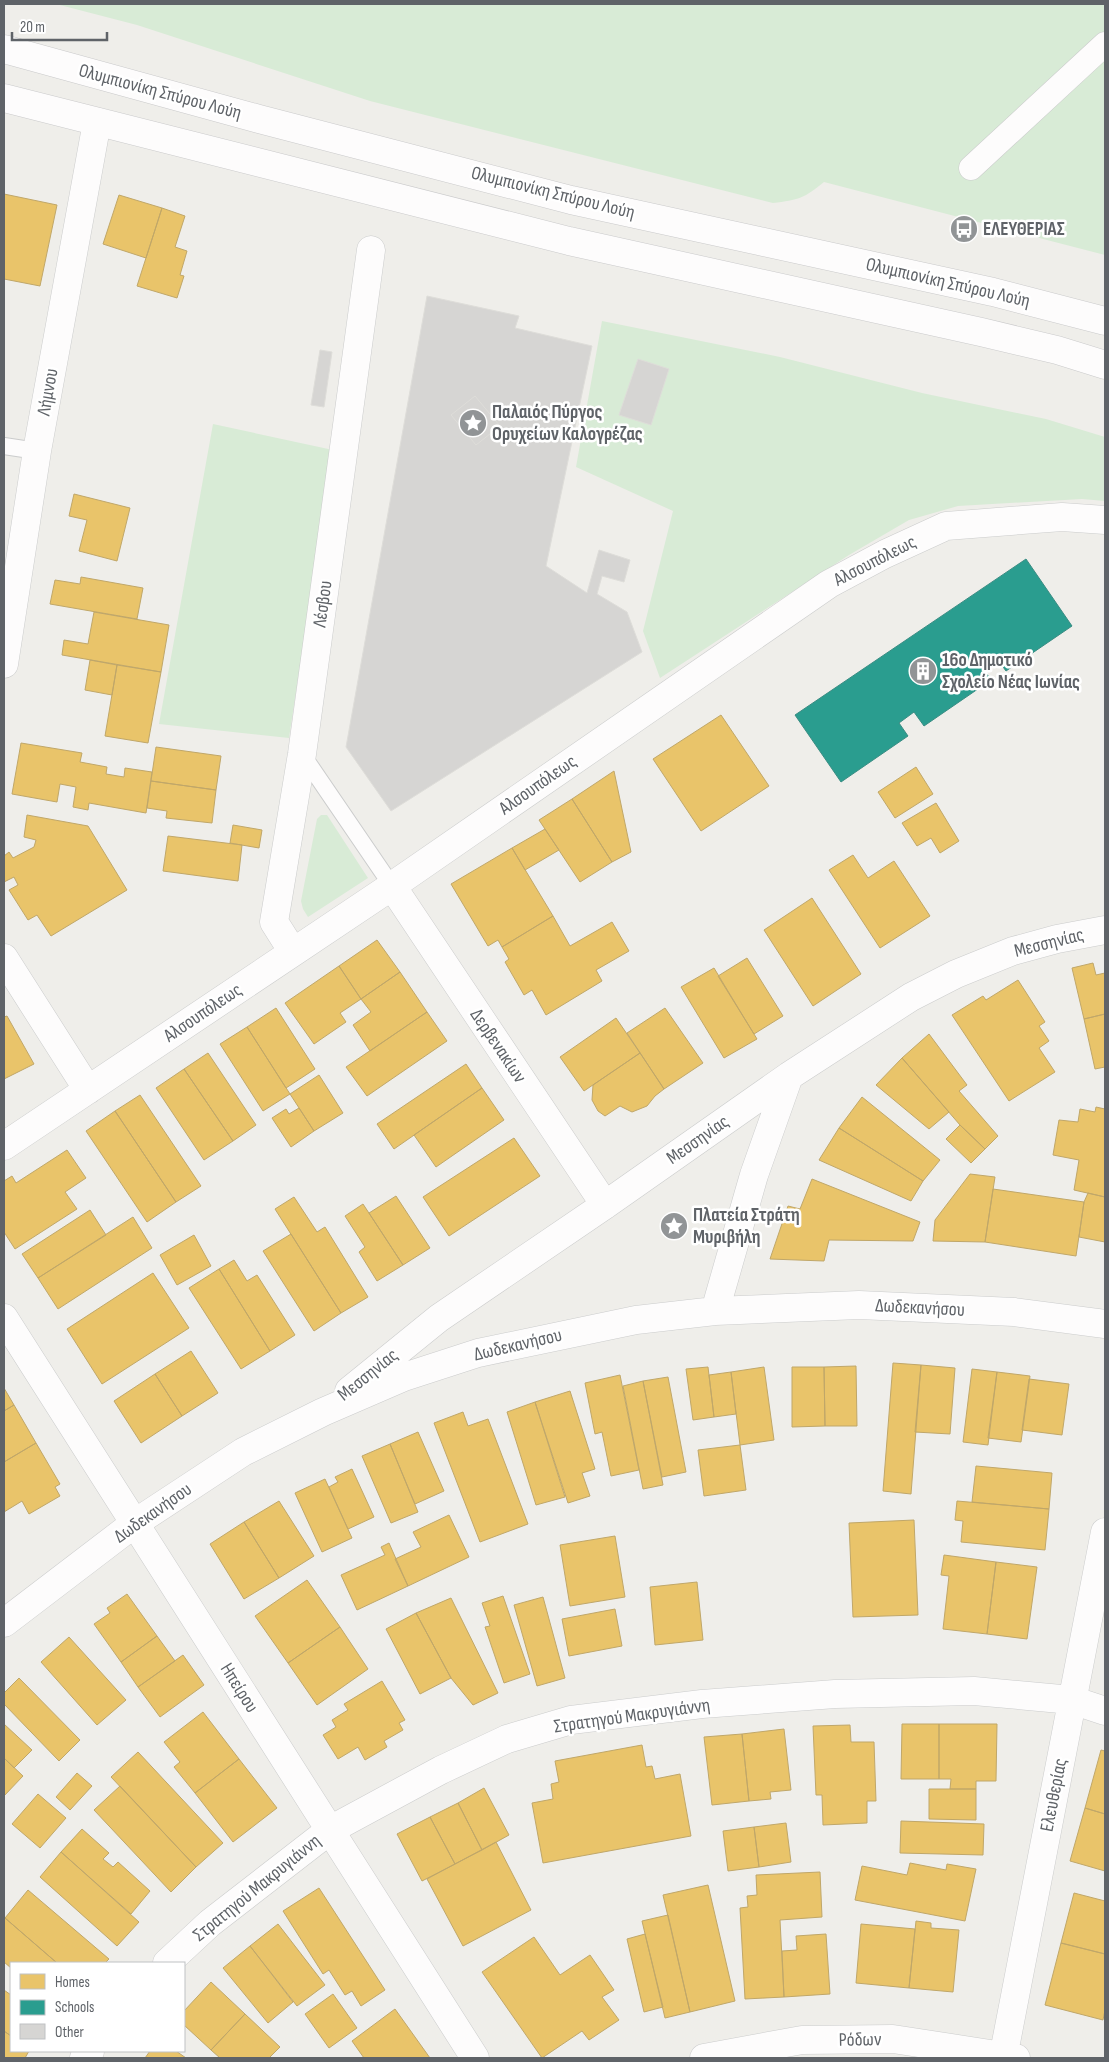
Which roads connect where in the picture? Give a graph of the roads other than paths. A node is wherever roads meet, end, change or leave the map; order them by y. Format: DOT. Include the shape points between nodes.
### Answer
graph roads {
  1 [pos="1105,44"];
  2 [pos="4,49"];
  3 [pos="4,98"];
  4 [pos="97,122"];
  5 [pos="971,168"];
  6 [pos="371,250"];
  7 [pos="1105,321"];
  8 [pos="1105,365"];
  9 [pos="4,446"];
  10 [pos="37,451"];
  11 [pos="1105,520"];
  12 [pos="4,664"];
  13 [pos="302,754"];
  14 [pos="392,886"];
  15 [pos="1105,930"];
  16 [pos="293,952"];
  17 [pos="4,958"];
  18 [pos="15,995"];
  19 [pos="789,1076"];
  20 [pos="88,1090"];
  21 [pos="4,1146"];
  22 [pos="605,1205"];
  23 [pos="715,1311"];
  24 [pos="4,1318"];
  25 [pos="1105,1324"];
  26 [pos="323,1412"];
  27 [pos="135,1524"];
  28 [pos="1105,1532"];
  29 [pos="4,1623"];
  30 [pos="1072,1700"];
  31 [pos="1105,1711"];
  32 [pos="330,1830"];
  33 [pos="168,1962"];
  34 [pos="1007,2057"];
  35 [pos="475,2058"];
  36 [pos="704,2058"];
  1 -- 5 [label="street"];
  2 -- 7 [label="street, Ολυμπιονίκη Σπύρου Λούη" via="571,200 993,292"];
  3 -- 4 [label="street"];
  4 -- 8 [label="street" via="568,241 982,332"];
  4 -- 10 [label="street, Λήμνου"];
  6 -- 13 [label="street, Λέσβου"];
  9 -- 10 [label="lane"];
  10 -- 12 [label="street, Λήμνου"];
  11 -- 14 [label="street, Αλσουπόλεως" via="1062,517 946,526 884,554 829,584"];
  13 -- 14 [label="lane"];
  13 -- 16 [label="street, Λέσβου" via="274,922"];
  14 -- 16 [label="street, Αλσουπόλεως"];
  14 -- 22 [label="street, Δερβενακίων"];
  15 -- 19 [label="street, Μεσσηνίας" via="1013,951 956,974 911,997"];
  16 -- 20 [label="street, Αλσουπόλεως"];
  17 -- 18 [label="street"];
  18 -- 20 [label="street"];
  19 -- 22 [label="street, Μεσσηνίας"];
  19 -- 23 [label="street" via="754,1175"];
  20 -- 21 [label="street, Αλσουπόλεως"];
  22 -- 26 [label="street, Μεσσηνίας" via="439,1318"];
  23 -- 25 [label="street, Δωδεκανήσου" via="859,1305 1014,1312"];
  23 -- 26 [label="street, Δωδεκανήσου" via="636,1320 478,1353 404,1378"];
  24 -- 27 [label="street, Ηπείρου"];
  26 -- 27 [label="street, Δωδεκανήσου" via="243,1452"];
  27 -- 29 [label="street, Δωδεκανήσου"];
  27 -- 32 [label="street, Ηπείρου"];
  28 -- 30 [label="street, Ελευθερίας"];
  30 -- 31 [label="street, Στρατηγού Μακρυγιάννη"];
  30 -- 32 [label="street, Στρατηγού Μακρυγιάννη" via="974,1691 835,1694 702,1704 571,1720 507,1739 441,1770"];
  30 -- 34 [label="street, Ελευθερίας"];
  32 -- 33 [label="street, Στρατηγού Μακρυγιάννη" via="210,1923"];
  32 -- 35 [label="street, Ηπείρου"];
  34 -- 36 [label="street, Ρόδων" via="893,2039 802,2040"];
}
